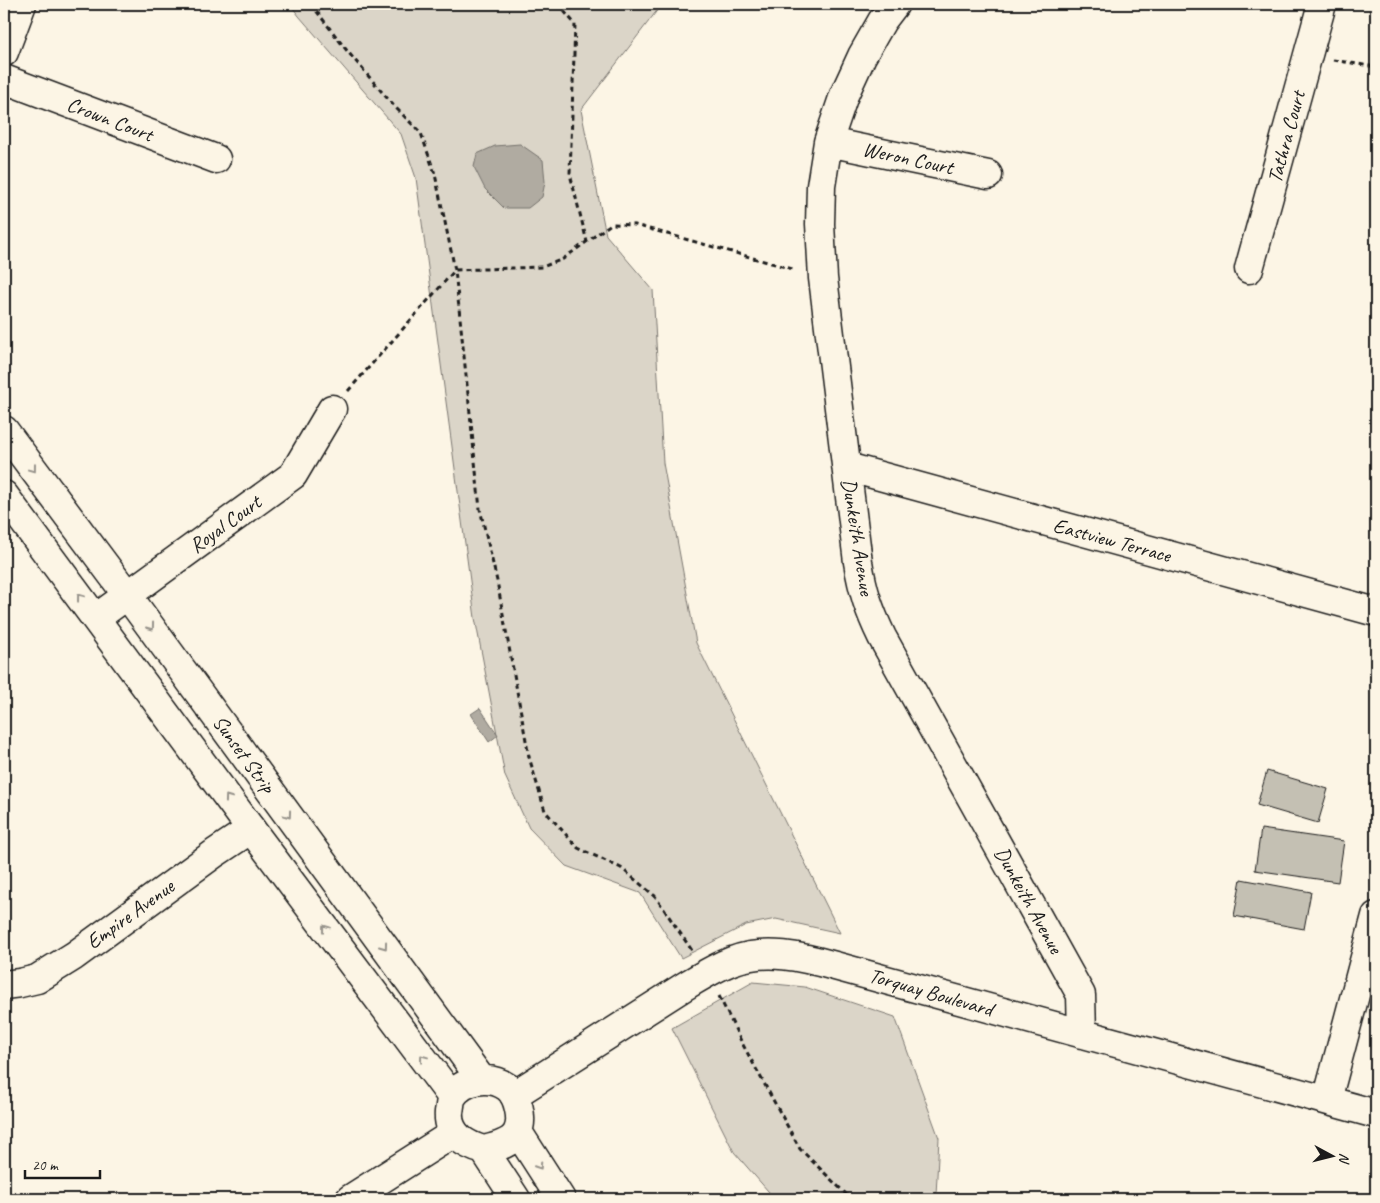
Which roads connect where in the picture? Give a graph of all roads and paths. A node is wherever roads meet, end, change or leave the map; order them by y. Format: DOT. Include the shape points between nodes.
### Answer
graph roads {
  1 [pos="22,4"];
  2 [pos="312,4"];
  3 [pos="558,4"];
  4 [pos="895,4"];
  5 [pos="1322,4"];
  6 [pos="4,52"];
  7 [pos="1308,55"];
  8 [pos="1376,68"];
  9 [pos="4,79"];
  10 [pos="828,142"];
  11 [pos="216,159"];
  12 [pos="988,175"];
  13 [pos="587,242"];
  14 [pos="1249,269"];
  15 [pos="455,270"];
  16 [pos="824,278"];
  17 [pos="332,409"];
  18 [pos="4,430"];
  19 [pos="847,467"];
  20 [pos="4,495"];
  21 [pos="128,596"];
  22 [pos="1376,612"];
  23 [pos="96,618"];
  24 [pos="251,829"];
  25 [pos="1376,916"];
  26 [pos="707,973"];
  27 [pos="4,985"];
  28 [pos="1082,1034"];
  29 [pos="482,1079"];
  30 [pos="514,1095"];
  31 [pos="452,1097"];
  32 [pos="1327,1100"];
  33 [pos="1376,1114"];
  34 [pos="518,1132"];
  35 [pos="454,1133"];
  36 [pos="484,1150"];
  37 [pos="350,1199"];
  38 [pos="516,1199"];
  39 [pos="561,1199"];
  40 [pos="851,1199"];
  1 -- 6 [label="street"];
  2 -- 15 [label="path" via="392,105 421,133 436,174"];
  3 -- 13 [label="path" via="576,24 570,174"];
  4 -- 10 [label="street, Dunkeith Avenue" via="862,56"];
  5 -- 7 [label="street, Tathra Court"];
  7 -- 8 [label="path"];
  7 -- 14 [label="street, Tathra Court"];
  9 -- 11 [label="street, Crown Court"];
  10 -- 12 [label="street, Weron Court"];
  10 -- 16 [label="street, Dunkeith Avenue" via="821,186"];
  13 -- 15 [label="path" via="563,259 542,267"];
  13 -- 16 [label="path" via="611,224 635,225"];
  15 -- 17 [label="path"];
  15 -- 26 [label="path" via="480,510 497,581 529,757 545,811 578,848 622,868 655,896"];
  16 -- 19 [label="street, Dunkeith Avenue"];
  17 -- 21 [label="street, Royal Court" via="293,475"];
  18 -- 21 [label="street, Sunset Strip, one-way"];
  19 -- 22 [label="street, Eastview Terrace"];
  19 -- 28 [label="street, Dunkeith Avenue" via="860,572 870,614 1081,995"];
  23 -- 20 [label="street, Sunset Strip, one-way"];
  21 -- 23 [label="street, Royal Court"];
  21 -- 29 [label="street, Sunset Strip, one-way"];
  24 -- 23 [label="street, Sunset Strip, one-way"];
  24 -- 27 [label="street, Empire Avenue" via="37,979"];
  31 -- 24 [label="street, Sunset Strip, one-way"];
  25 -- 32 [label="street"];
  26 -- 28 [label="street, Torquay Boulevard" via="733,960 752,956 798,956"];
  26 -- 30 [label="street, Torquay Boulevard"];
  26 -- 40 [label="path" via="800,1149"];
  28 -- 32 [label="street, Torquay Boulevard"];
  29 -- 30 [label="street" via="507,1087"];
  29 -- 31 [label="street" via="469,1083"];
  30 -- 34 [label="street" via="519,1106"];
  31 -- 35 [label="street" via="449,1120"];
  32 -- 33 [label="street, Torquay Boulevard"];
  34 -- 36 [label="street" via="509,1141"];
  34 -- 39 [label="street, one-way"];
  35 -- 36 [label="street" via="464,1143"];
  35 -- 37 [label="street"];
  36 -- 38 [label="street"];
}
